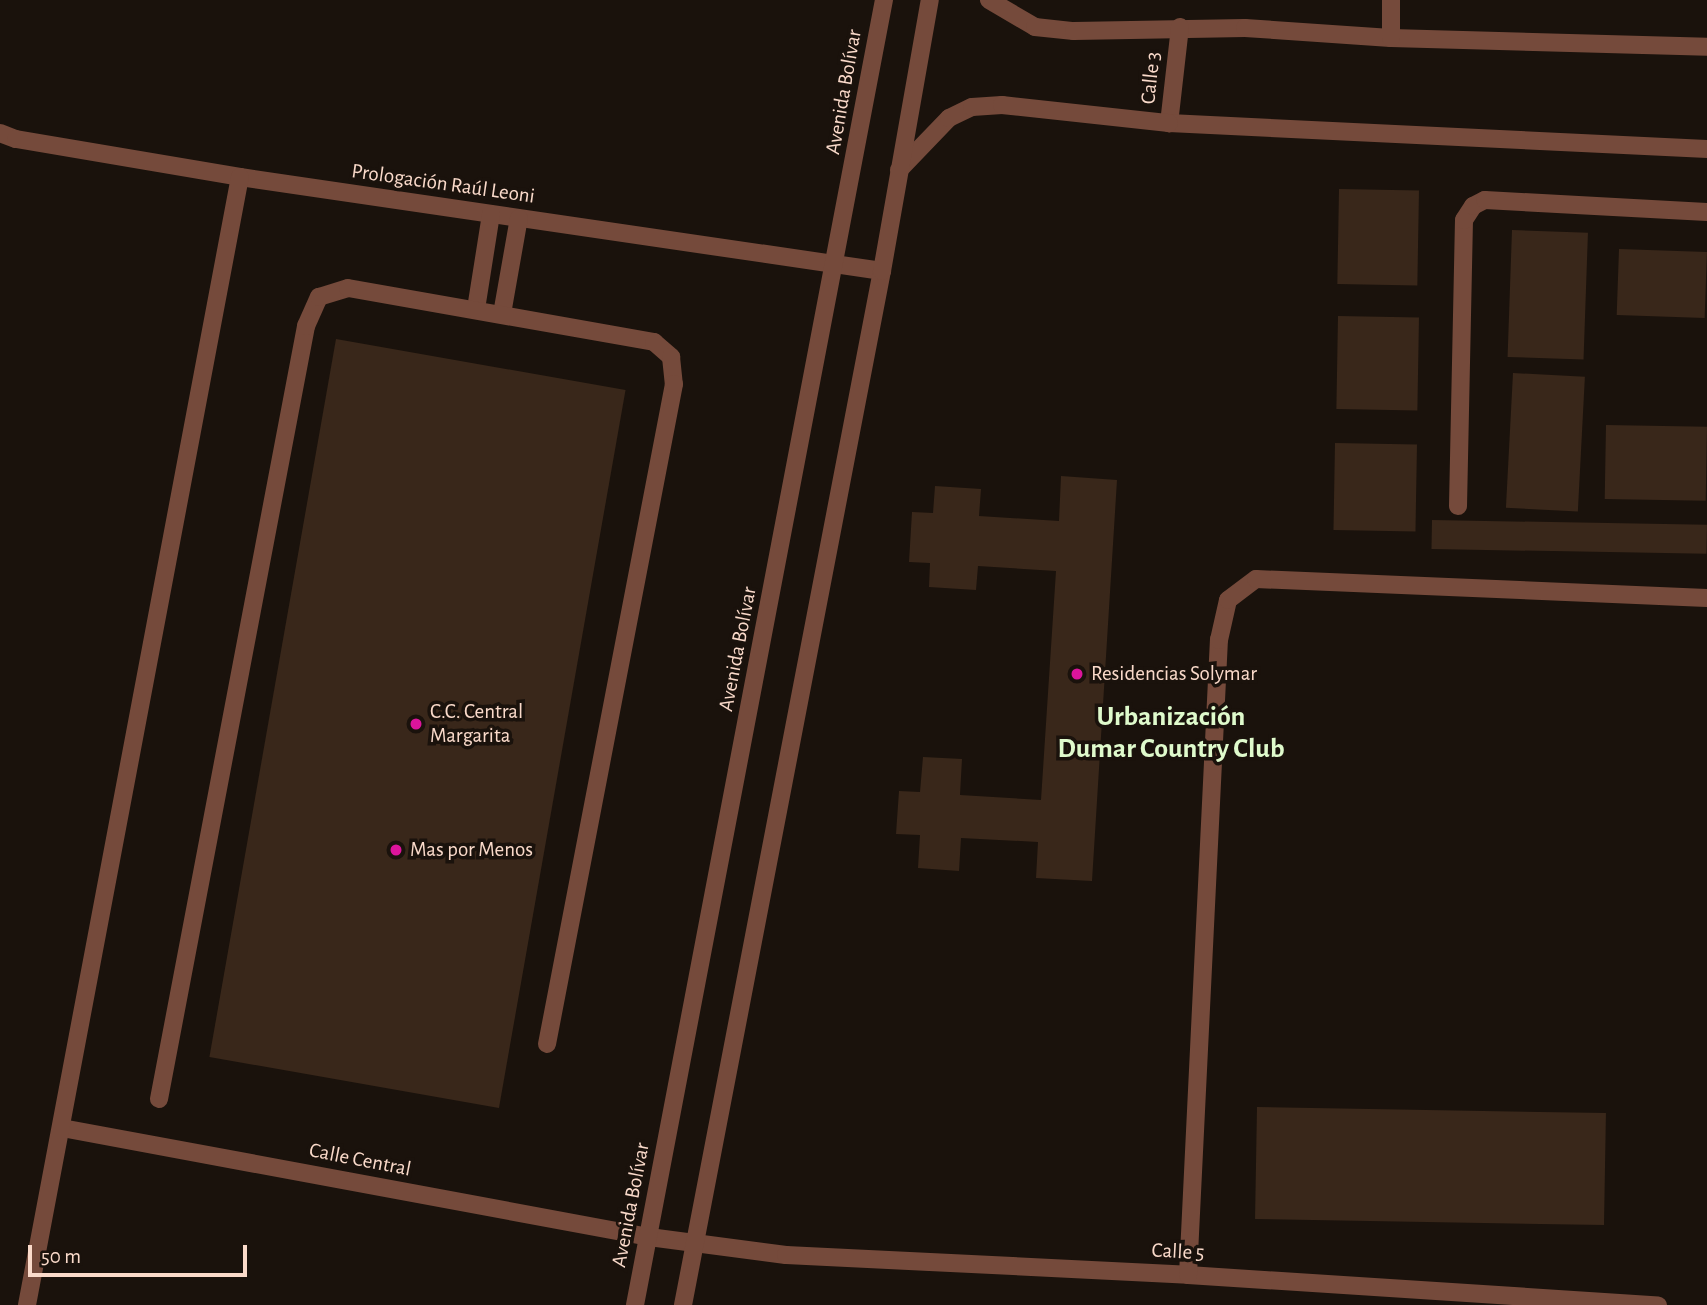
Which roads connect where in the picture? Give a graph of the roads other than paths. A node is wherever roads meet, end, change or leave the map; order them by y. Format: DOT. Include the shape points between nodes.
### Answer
graph roads {
  1 [pos="884,0"];
  2 [pos="930,0"];
  3 [pos="989,0"];
  4 [pos="1391,0"];
  5 [pos="1180,27"];
  6 [pos="1391,38"];
  7 [pos="1707,47"];
  8 [pos="1169,123"];
  9 [pos="0,133"];
  10 [pos="1707,149"];
  11 [pos="899,170"];
  12 [pos="240,177"];
  13 [pos="1707,212"];
  14 [pos="491,214"];
  15 [pos="519,218"];
  16 [pos="835,264"];
  17 [pos="882,271"];
  18 [pos="476,309"];
  19 [pos="502,314"];
  20 [pos="1458,506"];
  21 [pos="1707,598"];
  22 [pos="547,1044"];
  23 [pos="159,1099"];
  24 [pos="62,1128"];
  25 [pos="649,1237"];
  26 [pos="695,1244"];
  27 [pos="1188,1275"];
  28 [pos="27,1305"];
  29 [pos="635,1305"];
  30 [pos="683,1305"];
  31 [pos="1658,1305"];
  1 -- 16 [label="street, Avenida Bolívar"];
  2 -- 11 [label="street"];
  3 -- 5 [label="street" via="1035,27 1074,31"];
  4 -- 6 [label="street"];
  5 -- 6 [label="street, Calle 3"];
  5 -- 8 [label="street, Calle 3"];
  6 -- 7 [label="street, Calle 3"];
  8 -- 10 [label="street, Calle 3"];
  8 -- 11 [label="street" via="1002,105 972,107 949,118"];
  9 -- 12 [label="street, Prologación Raúl Leoni"];
  11 -- 17 [label="street"];
  12 -- 14 [label="street, Prologación Raúl Leoni"];
  12 -- 24 [label="street"];
  13 -- 20 [label="street" via="1485,200 1473,206 1464,220"];
  14 -- 15 [label="street, Prologación Raúl Leoni"];
  14 -- 18 [label="street"];
  15 -- 16 [label="street, Prologación Raúl Leoni"];
  15 -- 19 [label="street"];
  16 -- 17 [label="street, Prologación Raúl Leoni"];
  16 -- 25 [label="street, Avenida Bolívar"];
  17 -- 26 [label="street"];
  18 -- 19 [label="street"];
  18 -- 23 [label="street" via="348,288 319,297 306,326"];
  19 -- 22 [label="street" via="654,342 671,357 674,384"];
  21 -- 27 [label="street" via="1256,579 1228,600 1219,640"];
  24 -- 25 [label="street, Calle Central"];
  24 -- 28 [label="street"];
  25 -- 26 [label="street, Calle Central"];
  25 -- 29 [label="street, Avenida Bolívar"];
  26 -- 27 [label="street, Calle 5" via="786,1255"];
  26 -- 30 [label="street"];
  27 -- 31 [label="street, Calle 5"];
}
